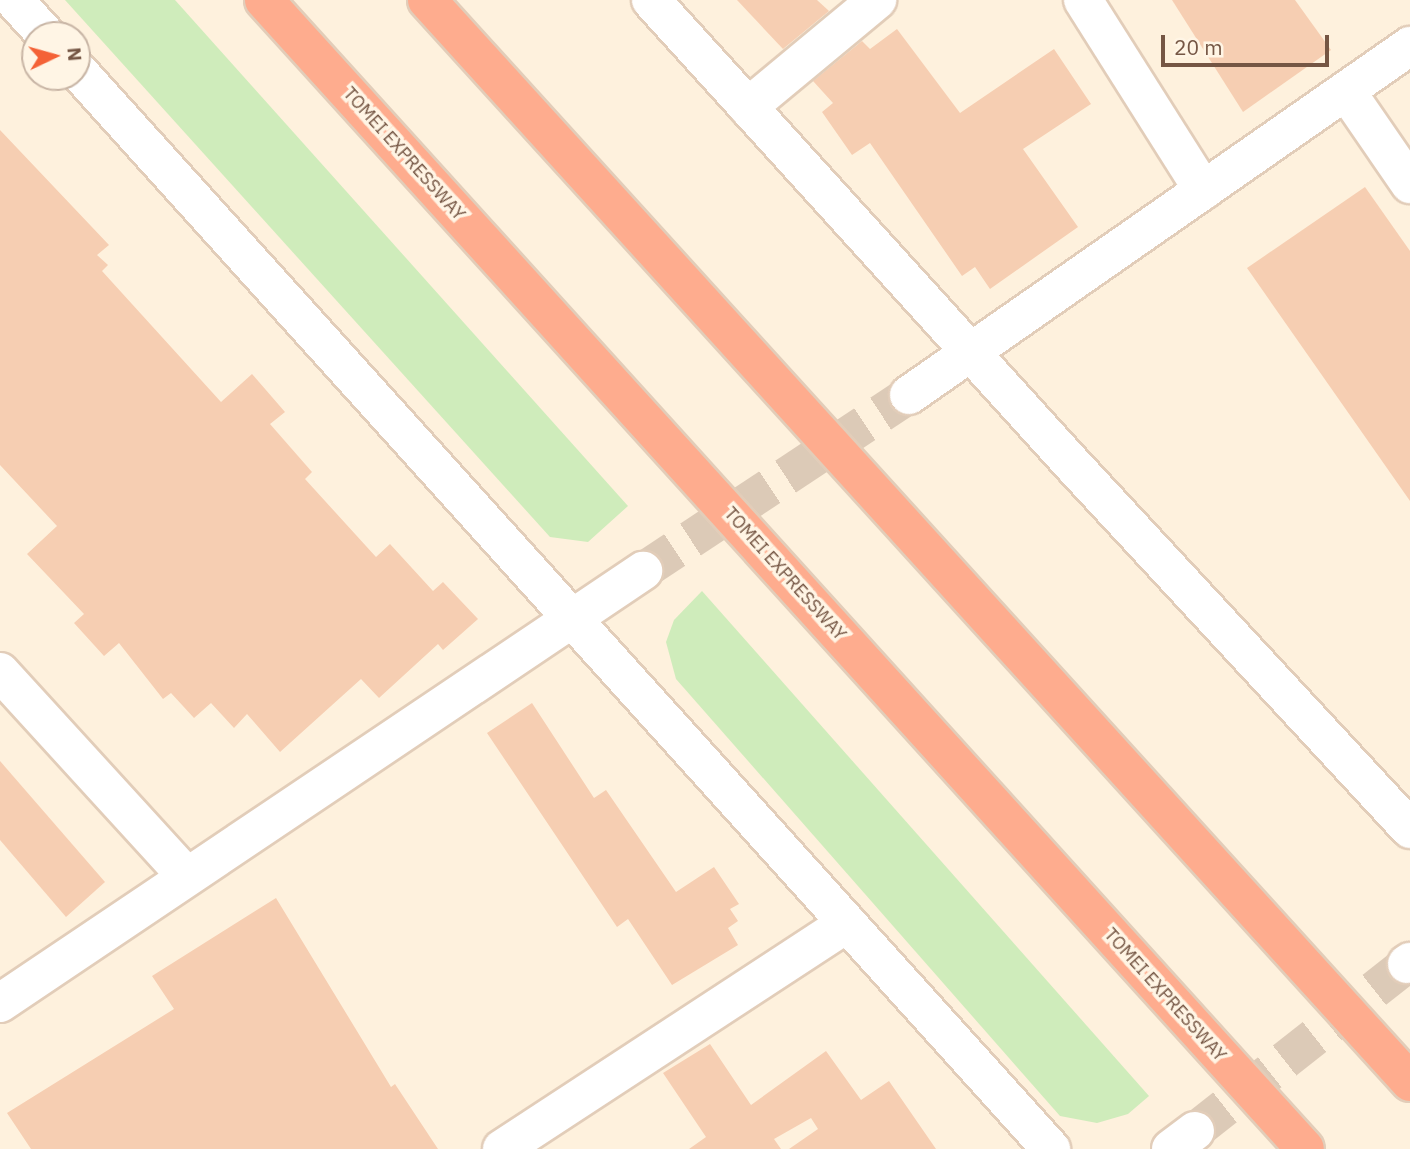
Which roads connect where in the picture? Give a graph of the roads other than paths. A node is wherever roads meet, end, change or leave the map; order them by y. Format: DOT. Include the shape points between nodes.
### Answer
graph roads {
  1 [pos="14,0"];
  2 [pos="264,0"];
  3 [pos="428,0"];
  4 [pos="651,0"];
  5 [pos="877,0"];
  6 [pos="1083,0"];
  7 [pos="33,21"];
  8 [pos="1410,46"];
  9 [pos="91,85"];
  10 [pos="1346,91"];
  11 [pos="748,107"];
  12 [pos="1410,184"];
  13 [pos="1203,190"];
  14 [pos="971,352"];
  15 [pos="909,395"];
  16 [pos="643,570"];
  17 [pos="572,618"];
  18 [pos="0,672"];
  19 [pos="1410,829"];
  20 [pos="187,877"];
  21 [pos="847,923"];
  22 [pos="0,1003"];
  23 [pos="1410,1082"];
  24 [pos="502,1149"];
  25 [pos="1051,1149"];
  26 [pos="1305,1149"];
  1 -- 7 [label="street"];
  2 -- 26 [label="highway, TOMEI EXPRESSWAY"];
  3 -- 23 [label="highway"];
  4 -- 11 [label="street"];
  5 -- 11 [label="street"];
  6 -- 13 [label="street"];
  8 -- 10 [label="street"];
  9 -- 17 [label="street"];
  10 -- 12 [label="street"];
  10 -- 13 [label="street"];
  11 -- 14 [label="street"];
  13 -- 14 [label="street"];
  14 -- 15 [label="street"];
  14 -- 19 [label="street"];
  16 -- 17 [label="street"];
  17 -- 20 [label="street"];
  17 -- 21 [label="street"];
  18 -- 20 [label="street"];
  20 -- 22 [label="street"];
  21 -- 24 [label="street"];
  21 -- 25 [label="street"];
}
